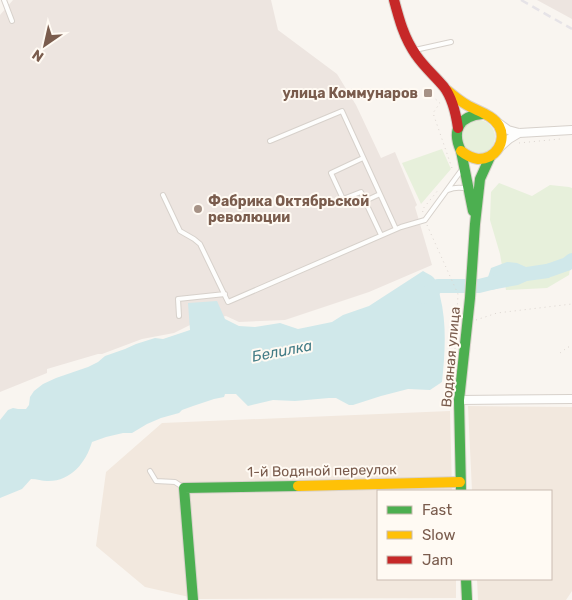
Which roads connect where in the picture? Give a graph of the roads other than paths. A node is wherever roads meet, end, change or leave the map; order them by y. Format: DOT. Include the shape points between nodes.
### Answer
graph roads {
  1 [pos="4,0"];
  2 [pos="394,0"];
  3 [pos="12,21"];
  4 [pos="451,42"];
  5 [pos="413,50"];
  6 [pos="445,89"];
  7 [pos="482,114"];
  8 [pos="496,122"];
  9 [pos="458,128"];
  10 [pos="572,130"];
  11 [pos="519,133"];
  12 [pos="270,141"];
  13 [pos="500,147"];
  14 [pos="461,151"];
  15 [pos="490,157"];
  16 [pos="364,158"];
  17 [pos="464,166"];
  18 [pos="469,189"];
  19 [pos="446,191"];
  20 [pos="380,194"];
  21 [pos="163,195"];
  22 [pos="365,201"];
  23 [pos="475,224"];
  24 [pos="396,229"];
  25 [pos="381,235"];
  26 [pos="224,294"];
  27 [pos="179,316"];
  28 [pos="459,400"];
  29 [pos="572,400"];
  30 [pos="150,471"];
  31 [pos="460,486"];
  32 [pos="184,488"];
  33 [pos="466,580"];
  34 [pos="193,600"];
  35 [pos="467,600"];
  1 -- 3 [label="lane"];
  2 -- 5 [label="street" via="402,30"];
  4 -- 5 [label="lane"];
  5 -- 6 [label="street"];
  6 -- 7 [label="street"];
  6 -- 9 [label="street"];
  7 -- 8 [label="street"];
  7 -- 9 [label="street" via="469,116"];
  8 -- 11 [label="street"];
  8 -- 13 [label="street" via="501,131"];
  9 -- 14 [label="street" via="456,140"];
  10 -- 11 [label="street"];
  11 -- 13 [label="street"];
  12 -- 16 [label="lane" via="342,111"];
  13 -- 15 [label="street"];
  14 -- 15 [label="street" via="478,160"];
  14 -- 17 [label="street"];
  15 -- 23 [label="street" via="480,179"];
  16 -- 20 [label="lane"];
  16 -- 22 [label="lane" via="332,173 343,199 361,192"];
  17 -- 18 [label="street"];
  17 -- 19 [label="lane"];
  18 -- 19 [label="lane" via="454,187"];
  18 -- 23 [label="street"];
  19 -- 24 [label="lane" via="425,220"];
  20 -- 22 [label="lane"];
  20 -- 24 [label="lane"];
  21 -- 26 [label="lane" via="180,232 200,244"];
  22 -- 25 [label="lane"];
  23 -- 28 [label="street, Водяная улица"];
  24 -- 25 [label="lane"];
  25 -- 26 [label="lane" via="228,302"];
  26 -- 27 [label="lane" via="178,298"];
  28 -- 29 [label="street"];
  28 -- 31 [label="street, Водяная улица"];
  30 -- 32 [label="lane" via="156,481 175,482"];
  31 -- 32 [label="street, 1-й Водяной переулок"];
  32 -- 34 [label="street"];
  33 -- 35 [label="street"];
}
